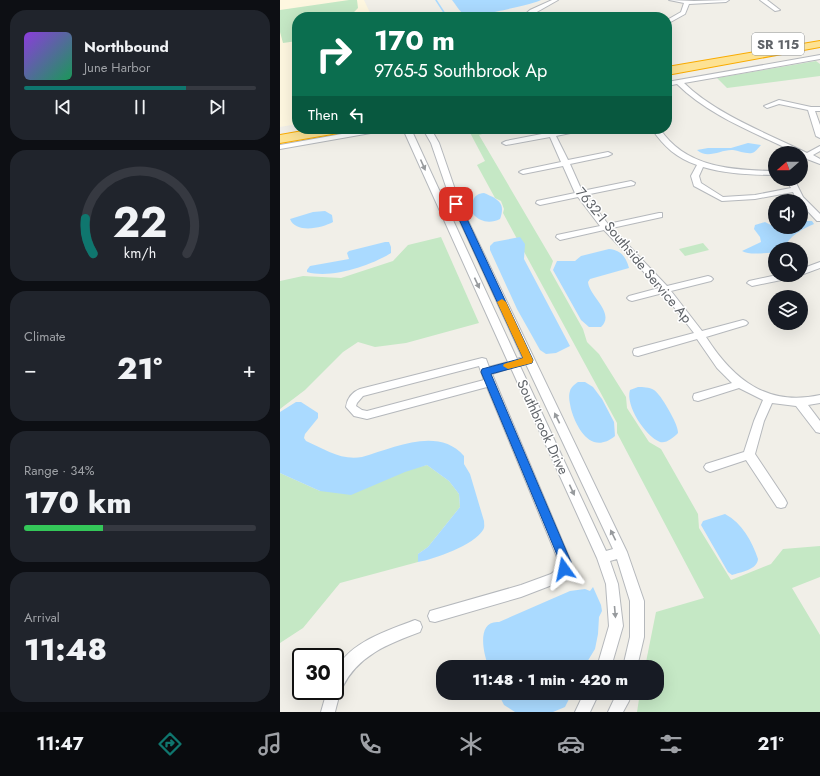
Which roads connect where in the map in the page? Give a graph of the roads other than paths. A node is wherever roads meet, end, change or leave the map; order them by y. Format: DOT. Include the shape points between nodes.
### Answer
graph roads {
  1 [pos="555,0"];
  2 [pos="672,0"];
  3 [pos="726,0"];
  4 [pos="763,0"];
  5 [pos="687,3"];
  6 [pos="777,10"];
  7 [pos="531,12"];
  8 [pos="672,19"];
  9 [pos="820,37"];
  10 [pos="820,44"];
  11 [pos="818,56"];
  12 [pos="672,63"];
  13 [pos="672,70"];
  14 [pos="679,82"];
  15 [pos="672,83"];
  16 [pos="767,106"];
  17 [pos="820,108"];
  18 [pos="811,109"];
  19 [pos="292,128"];
  20 [pos="280,130"];
  21 [pos="309,134"];
  22 [pos="354,134"];
  23 [pos="409,134"];
  24 [pos="430,134"];
  25 [pos="542,134"];
  26 [pos="551,134"];
  27 [pos="659,134"];
  28 [pos="820,136"];
  29 [pos="280,139"];
  30 [pos="506,143"];
  31 [pos="783,146"];
  32 [pos="280,147"];
  33 [pos="820,148"];
  34 [pos="608,154"];
  35 [pos="808,155"];
  36 [pos="808,158"];
  37 [pos="820,162"];
  38 [pos="565,163"];
  39 [pos="701,164"];
  40 [pos="522,172"];
  41 [pos="768,173"];
  42 [pos="631,183"];
  43 [pos="793,186"];
  44 [pos="794,189"];
  45 [pos="580,194"];
  46 [pos="540,203"];
  47 [pos="659,215"];
  48 [pos="820,219"];
  49 [pos="607,226"];
  50 [pos="560,237"];
  51 [pos="820,265"];
  52 [pos="808,269"];
  53 [pos="708,279"];
  54 [pos="768,280"];
  55 [pos="752,283"];
  56 [pos="665,290"];
  57 [pos="632,298"];
  58 [pos="743,323"];
  59 [pos="699,335"];
  60 [pos="638,352"];
  61 [pos="529,360"];
  62 [pos="514,364"];
  63 [pos="488,377"];
  64 [pos="740,384"];
  65 [pos="698,397"];
  66 [pos="769,398"];
  67 [pos="820,399"];
  68 [pos="799,402"];
  69 [pos="820,429"];
  70 [pos="749,454"];
  71 [pos="710,467"];
  72 [pos="781,503"];
  73 [pos="621,552"];
  74 [pos="603,558"];
  75 [pos="435,616"];
  76 [pos="415,627"];
  77 [pos="606,660"];
  78 [pos="632,660"];
  79 [pos="344,672"];
  80 [pos="331,700"];
  81 [pos="588,700"];
  82 [pos="622,700"];
  83 [pos="328,712"];
  84 [pos="582,712"];
  85 [pos="615,712"];
  1 -- 7 [label="street"];
  2 -- 5 [label="street"];
  3 -- 5 [label="street"];
  4 -- 6 [label="street"];
  5 -- 8 [label="street" via="683,13"];
  9 -- 12 [label="highway, SR 115"];
  10 -- 13 [label="highway, SR 115"];
  11 -- 14 [label="street"];
  14 -- 15 [label="street"];
  14 -- 31 [label="street" via="715,110"];
  16 -- 18 [label="street" via="784,103"];
  17 -- 18 [label="street"];
  18 -- 28 [label="street"];
  19 -- 20 [label="highway"];
  21 -- 29 [label="highway"];
  22 -- 32 [label="street"];
  23 -- 62 [label="street, Southbrook Drive, one-way"];
  24 -- 61 [label="street, Southbrook Drive" via="456,204"];
  25 -- 30 [label="street"];
  26 -- 38 [label="street, 7632-1 Southside Service Ap"];
  27 -- 39 [label="street" via="676,153"];
  33 -- 35 [label="street"];
  34 -- 38 [label="street"];
  36 -- 37 [label="street"];
  38 -- 40 [label="street"];
  38 -- 45 [label="street, 7632-1 Southside Service Ap"];
  39 -- 41 [label="street" via="744,172"];
  39 -- 44 [label="street" via="695,176 697,184 722,199 755,197"];
  42 -- 45 [label="street"];
  43 -- 44 [label="street"];
  44 -- 48 [label="street"];
  45 -- 46 [label="street"];
  45 -- 49 [label="street, 7632-1 Southside Service Ap"];
  47 -- 49 [label="street"];
  49 -- 50 [label="street"];
  49 -- 56 [label="street, 7632-1 Southside Service Ap"];
  51 -- 52 [label="street"];
  53 -- 56 [label="street"];
  54 -- 55 [label="street"];
  56 -- 57 [label="street"];
  56 -- 59 [label="street, 7632-1 Southside Service Ap"];
  58 -- 59 [label="street"];
  59 -- 60 [label="street"];
  59 -- 64 [label="street, 7632-1 Southside Service Ap" via="719,364"];
  61 -- 62 [label="street"];
  73 -- 61 [label="street, Southbrook Drive, one-way"];
  62 -- 63 [label="street"];
  62 -- 74 [label="street, Southbrook Drive, one-way"];
  63 -- 63 [label="street" via="482,362 360,393 352,401 351,407 354,412 367,415"];
  63 -- 75 [label="street" via="565,562 564,569 555,578 521,591"];
  64 -- 65 [label="street"];
  64 -- 66 [label="street, 7632-1 Southside Service Ap"];
  66 -- 68 [label="street, 7632-1 Southside Service Ap"];
  66 -- 70 [label="street"];
  67 -- 68 [label="street, 7632-1 Southside Service Ap"];
  68 -- 69 [label="street"];
  70 -- 71 [label="street"];
  70 -- 72 [label="street"];
  73 -- 74 [label="street"];
  73 -- 78 [label="street, Southbrook Drive" via="637,601 637,637"];
  74 -- 77 [label="street, Southbrook Drive, one-way" via="612,584 616,626"];
  76 -- 79 [label="street" via="368,646 351,661"];
  80 -- 83 [label="street"];
  81 -- 84 [label="street"];
  82 -- 85 [label="street"];
}
